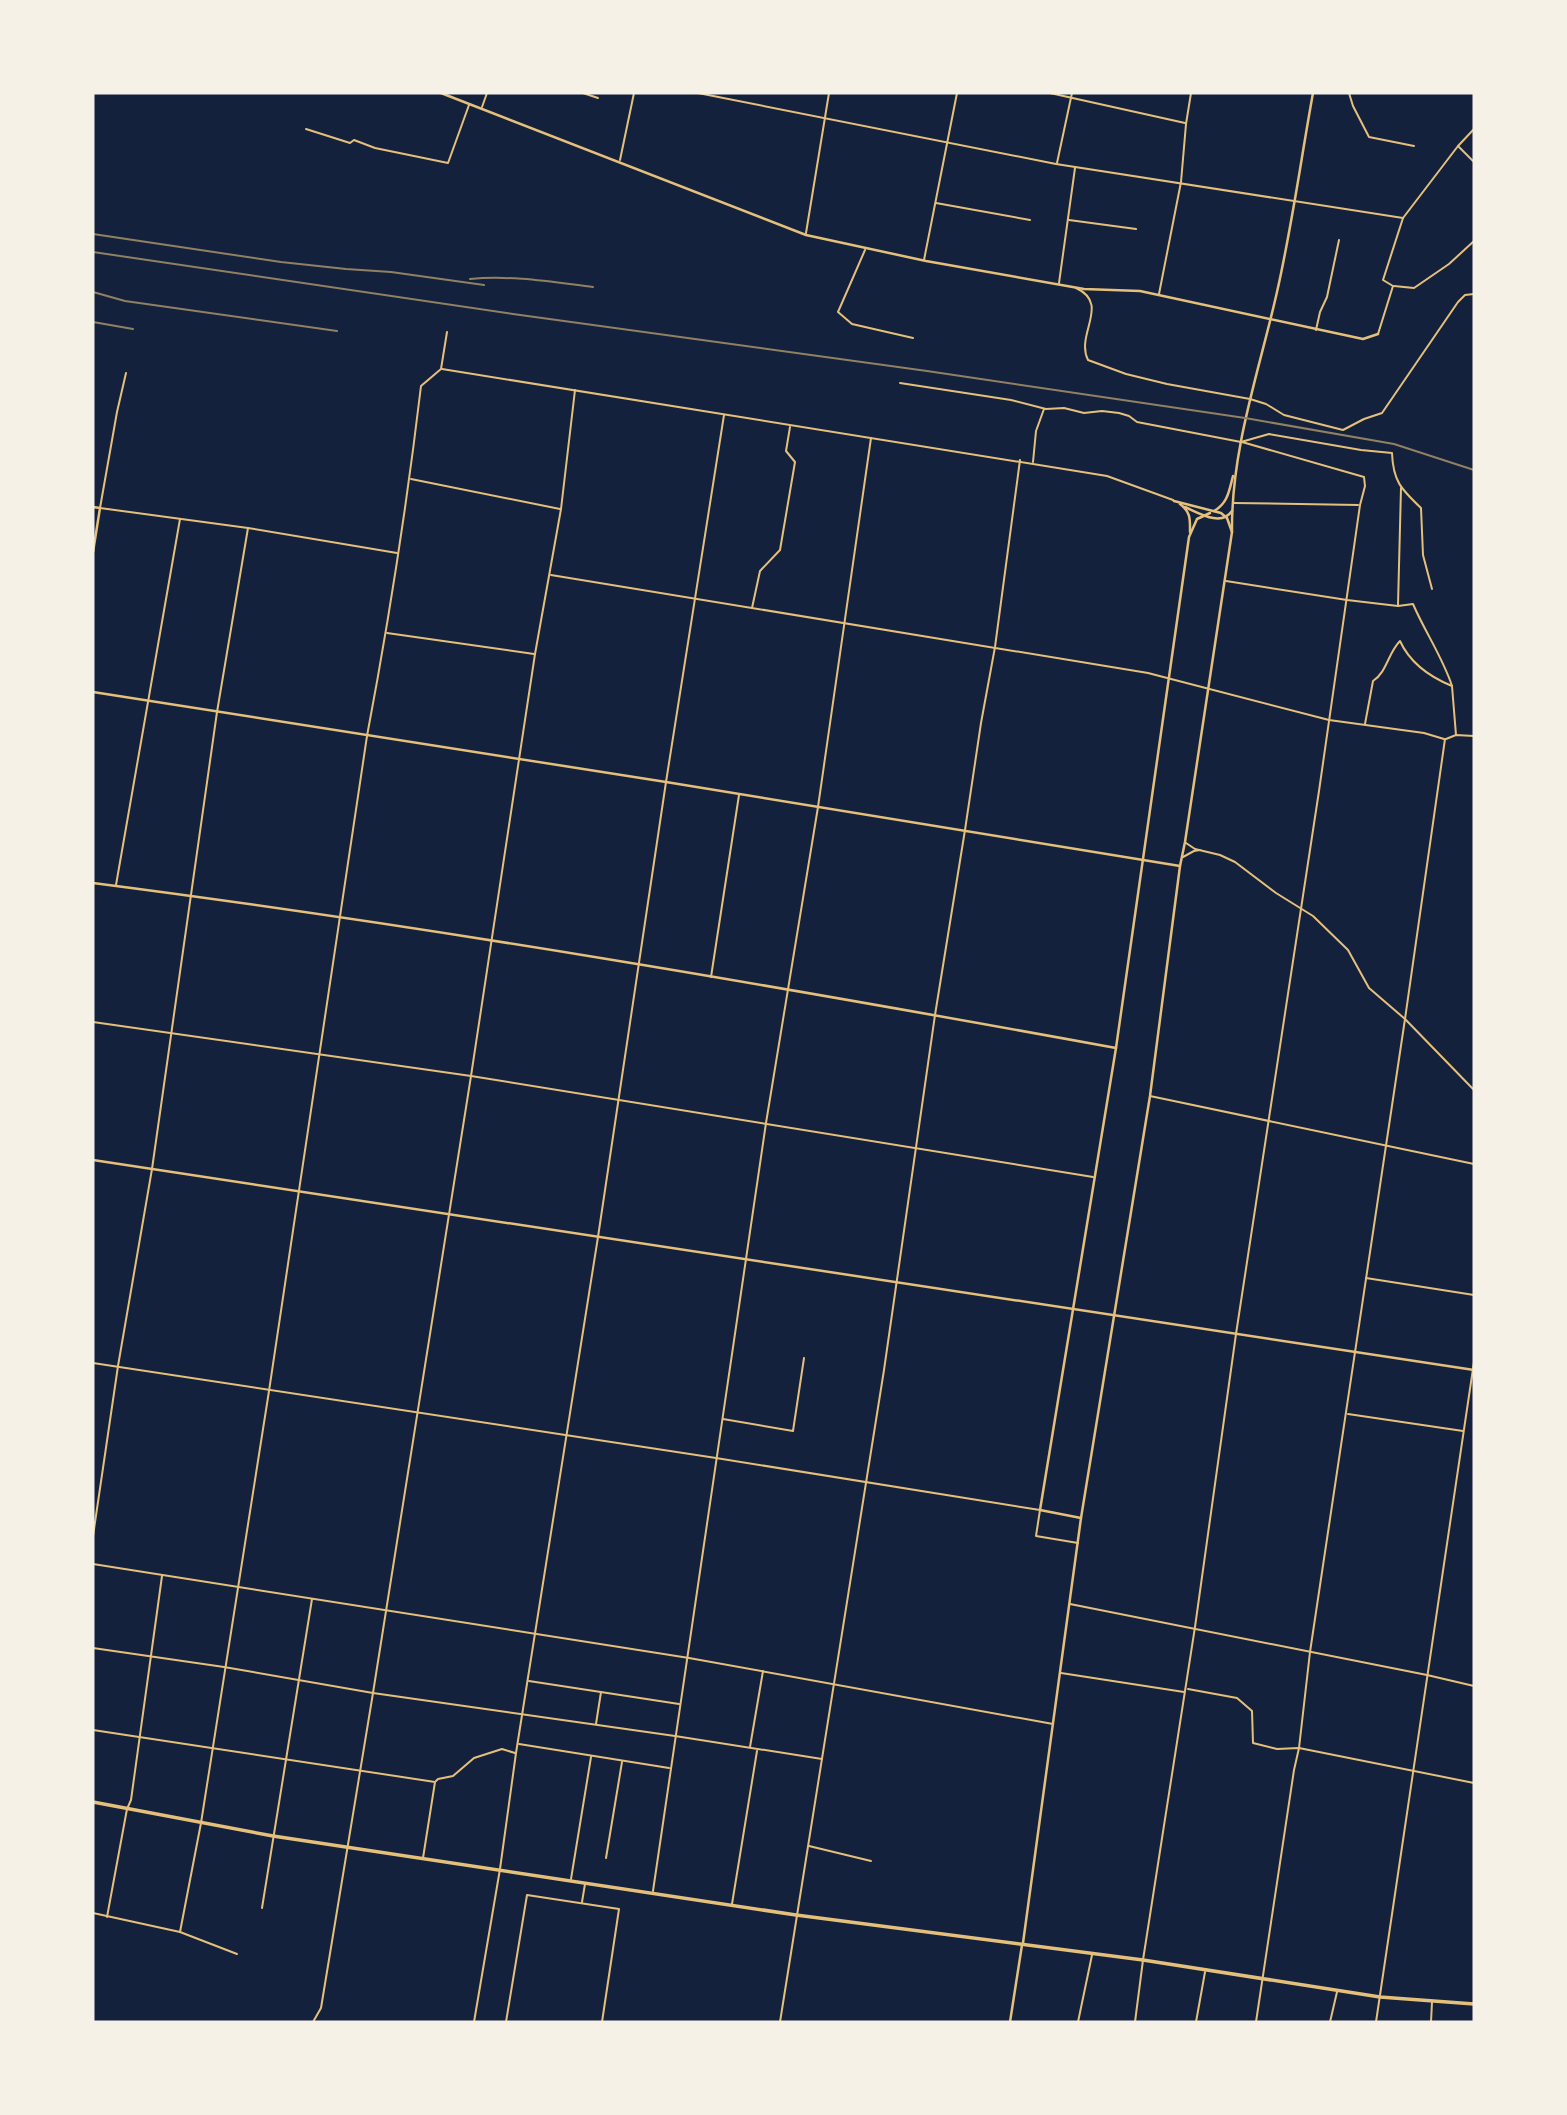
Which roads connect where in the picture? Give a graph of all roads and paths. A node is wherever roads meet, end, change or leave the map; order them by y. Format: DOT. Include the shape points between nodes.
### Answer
graph roads {
  1 [pos="441,93"];
  2 [pos="487,93"];
  3 [pos="583,93"];
  4 [pos="634,93"];
  5 [pos="698,93"];
  6 [pos="829,93"];
  7 [pos="957,93"];
  8 [pos="1050,93"];
  9 [pos="1072,93"];
  10 [pos="1191,93"];
  11 [pos="1313,93"];
  12 [pos="1349,93"];
  13 [pos="1395,93"];
  14 [pos="1403,93"];
  15 [pos="598,99"];
  16 [pos="1071,99"];
  17 [pos="470,104"];
  18 [pos="481,108"];
  19 [pos="826,117"];
  20 [pos="1186,124"];
  21 [pos="306,129"];
  22 [pos="1474,129"];
  23 [pos="948,141"];
  24 [pos="1414,146"];
  25 [pos="1458,146"];
  26 [pos="619,162"];
  27 [pos="1474,162"];
  28 [pos="1056,164"];
  29 [pos="1075,166"];
  30 [pos="1181,182"];
  31 [pos="1293,200"];
  32 [pos="936,203"];
  33 [pos="1403,218"];
  34 [pos="1030,219"];
  35 [pos="1068,219"];
  36 [pos="1136,229"];
  37 [pos="806,235"];
  38 [pos="1339,240"];
  39 [pos="1474,241"];
  40 [pos="865,248"];
  41 [pos="924,260"];
  42 [pos="1059,285"];
  43 [pos="1392,286"];
  44 [pos="1072,287"];
  45 [pos="1098,289"];
  46 [pos="1474,294"];
  47 [pos="1159,295"];
  48 [pos="1089,296"];
  49 [pos="1270,320"];
  50 [pos="1316,330"];
  51 [pos="447,332"];
  52 [pos="1378,334"];
  53 [pos="913,338"];
  54 [pos="441,369"];
  55 [pos="126,373"];
  56 [pos="900,383"];
  57 [pos="575,390"];
  58 [pos="1250,399"];
  59 [pos="1044,408"];
  60 [pos="724,415"];
  61 [pos="790,426"];
  62 [pos="872,438"];
  63 [pos="1241,442"];
  64 [pos="1239,452"];
  65 [pos="1020,460"];
  66 [pos="1032,463"];
  67 [pos="410,479"];
  68 [pos="1401,488"];
  69 [pos="1174,501"];
  70 [pos="1233,503"];
  71 [pos="1182,505"];
  72 [pos="1360,505"];
  73 [pos="93,507"];
  74 [pos="100,508"];
  75 [pos="561,509"];
  76 [pos="1232,510"];
  77 [pos="1213,512"];
  78 [pos="1204,515"];
  79 [pos="1227,517"];
  80 [pos="180,519"];
  81 [pos="248,528"];
  82 [pos="1232,532"];
  83 [pos="1189,537"];
  84 [pos="93,552"];
  85 [pos="398,554"];
  86 [pos="550,575"];
  87 [pos="1225,581"];
  88 [pos="1432,589"];
  89 [pos="695,600"];
  90 [pos="1347,600"];
  91 [pos="1398,606"];
  92 [pos="752,610"];
  93 [pos="844,624"];
  94 [pos="387,633"];
  95 [pos="995,647"];
  96 [pos="535,654"];
  97 [pos="1170,679"];
  98 [pos="1452,686"];
  99 [pos="1209,690"];
  100 [pos="93,692"];
  101 [pos="147,700"];
  102 [pos="217,712"];
  103 [pos="1329,720"];
  104 [pos="1365,725"];
  105 [pos="1456,735"];
  106 [pos="367,736"];
  107 [pos="1474,736"];
  108 [pos="1445,739"];
  109 [pos="518,759"];
  110 [pos="666,782"];
  111 [pos="739,794"];
  112 [pos="818,807"];
  113 [pos="965,830"];
  114 [pos="1185,842"];
  115 [pos="1204,850"];
  116 [pos="1181,858"];
  117 [pos="1144,860"];
  118 [pos="1180,866"];
  119 [pos="93,883"];
  120 [pos="116,886"];
  121 [pos="190,896"];
  122 [pos="1301,909"];
  123 [pos="341,918"];
  124 [pos="490,942"];
  125 [pos="639,965"];
  126 [pos="711,977"];
  127 [pos="787,991"];
  128 [pos="935,1015"];
  129 [pos="1405,1019"];
  130 [pos="93,1022"];
  131 [pos="173,1032"];
  132 [pos="1116,1048"];
  133 [pos="320,1056"];
  134 [pos="471,1076"];
  135 [pos="1474,1090"];
  136 [pos="1150,1096"];
  137 [pos="618,1100"];
  138 [pos="1270,1120"];
  139 [pos="766,1123"];
  140 [pos="1387,1144"];
  141 [pos="915,1147"];
  142 [pos="93,1160"];
  143 [pos="1474,1164"];
  144 [pos="152,1169"];
  145 [pos="1094,1177"];
  146 [pos="299,1192"];
  147 [pos="448,1214"];
  148 [pos="598,1237"];
  149 [pos="746,1260"];
  150 [pos="1366,1278"];
  151 [pos="896,1282"];
  152 [pos="1474,1295"];
  153 [pos="1072,1309"];
  154 [pos="1115,1316"];
  155 [pos="1236,1334"];
  156 [pos="1354,1352"];
  157 [pos="804,1358"];
  158 [pos="1474,1362"];
  159 [pos="93,1363"];
  160 [pos="118,1366"];
  161 [pos="1474,1370"];
  162 [pos="270,1391"];
  163 [pos="418,1412"];
  164 [pos="1347,1414"];
  165 [pos="722,1418"];
  166 [pos="1464,1431"];
  167 [pos="566,1435"];
  168 [pos="716,1458"];
  169 [pos="866,1482"];
  170 [pos="1040,1510"];
  171 [pos="1081,1518"];
  172 [pos="93,1536"];
  173 [pos="1078,1543"];
  174 [pos="93,1564"];
  175 [pos="162,1575"];
  176 [pos="239,1587"];
  177 [pos="312,1599"];
  178 [pos="1069,1603"];
  179 [pos="386,1611"];
  180 [pos="1195,1627"];
  181 [pos="536,1633"];
  182 [pos="93,1648"];
  183 [pos="1310,1652"];
  184 [pos="151,1657"];
  185 [pos="689,1658"];
  186 [pos="224,1667"];
  187 [pos="763,1671"];
  188 [pos="1060,1673"];
  189 [pos="1427,1675"];
  190 [pos="298,1681"];
  191 [pos="528,1681"];
  192 [pos="835,1684"];
  193 [pos="1474,1686"];
  194 [pos="1185,1690"];
  195 [pos="601,1692"];
  196 [pos="373,1693"];
  197 [pos="681,1704"];
  198 [pos="522,1714"];
  199 [pos="596,1725"];
  200 [pos="1054,1725"];
  201 [pos="93,1730"];
  202 [pos="675,1736"];
  203 [pos="139,1737"];
  204 [pos="517,1744"];
  205 [pos="212,1747"];
  206 [pos="750,1748"];
  207 [pos="1299,1748"];
  208 [pos="757,1749"];
  209 [pos="516,1753"];
  210 [pos="591,1756"];
  211 [pos="287,1759"];
  212 [pos="823,1759"];
  213 [pos="622,1761"];
  214 [pos="670,1768"];
  215 [pos="361,1771"];
  216 [pos="1414,1771"];
  217 [pos="435,1782"];
  218 [pos="1474,1783"];
  219 [pos="93,1802"];
  220 [pos="127,1809"];
  221 [pos="201,1823"];
  222 [pos="273,1836"];
  223 [pos="808,1846"];
  224 [pos="347,1847"];
  225 [pos="606,1858"];
  226 [pos="422,1859"];
  227 [pos="871,1861"];
  228 [pos="500,1869"];
  229 [pos="570,1881"];
  230 [pos="585,1883"];
  231 [pos="653,1892"];
  232 [pos="582,1903"];
  233 [pos="732,1905"];
  234 [pos="262,1908"];
  235 [pos="93,1913"];
  236 [pos="796,1914"];
  237 [pos="107,1917"];
  238 [pos="180,1932"];
  239 [pos="1022,1945"];
  240 [pos="237,1954"];
  241 [pos="1092,1954"];
  242 [pos="1143,1960"];
  243 [pos="1205,1969"];
  244 [pos="1263,1978"];
  245 [pos="1337,1990"];
  246 [pos="1380,1997"];
  247 [pos="1433,2001"];
  248 [pos="1474,2004"];
  249 [pos="313,2022"];
  250 [pos="474,2022"];
  251 [pos="506,2022"];
  252 [pos="601,2022"];
  253 [pos="780,2022"];
  254 [pos="1010,2022"];
  255 [pos="1077,2022"];
  256 [pos="1135,2022"];
  257 [pos="1196,2022"];
  258 [pos="1256,2022"];
  259 [pos="1331,2022"];
  260 [pos="1376,2022"];
  261 [pos="1431,2022"];
  1 -- 17 [label="street"];
  2 -- 18 [label="street"];
  3 -- 15 [label="street"];
  4 -- 26 [label="street"];
  5 -- 19 [label="street"];
  6 -- 19 [label="street"];
  7 -- 23 [label="street"];
  8 -- 16 [label="street"];
  9 -- 16 [label="street"];
  10 -- 20 [label="street"];
  11 -- 31 [label="street"];
  12 -- 24 [label="street" via="1369,137"];
  13 -- 14 [label="street"];
  16 -- 20 [label="street"];
  16 -- 28 [label="street"];
  17 -- 18 [label="street"];
  17 -- 21 [label="street" via="448,163"];
  18 -- 26 [label="street"];
  19 -- 23 [label="street"];
  19 -- 37 [label="street"];
  20 -- 30 [label="street"];
  22 -- 25 [label="street"];
  23 -- 28 [label="street"];
  23 -- 32 [label="street"];
  25 -- 27 [label="street"];
  25 -- 33 [label="street"];
  26 -- 37 [label="street"];
  28 -- 29 [label="street"];
  29 -- 30 [label="street"];
  29 -- 35 [label="street"];
  30 -- 31 [label="street"];
  30 -- 47 [label="street"];
  31 -- 33 [label="street"];
  31 -- 49 [label="street"];
  32 -- 34 [label="street"];
  32 -- 41 [label="street"];
  33 -- 43 [label="street" via="1383,280"];
  35 -- 36 [label="street"];
  35 -- 42 [label="street"];
  37 -- 40 [label="street"];
  38 -- 50 [label="street"];
  39 -- 43 [label="street" via="1414,288"];
  40 -- 41 [label="street"];
  40 -- 53 [label="street" via="838,312 852,324"];
  41 -- 42 [label="street"];
  42 -- 44 [label="street"];
  43 -- 52 [label="street"];
  44 -- 45 [label="street"];
  44 -- 48 [label="street"];
  45 -- 47 [label="street"];
  45 -- 48 [label="street"];
  46 -- 58 [label="street" via="1458,302 1382,413 1343,430 1284,415"];
  47 -- 49 [label="street"];
  48 -- 58 [label="street" via="1093,306 1084,346 1088,360 1126,374"];
  49 -- 50 [label="street"];
  49 -- 58 [label="street"];
  50 -- 52 [label="street" via="1363,340"];
  51 -- 54 [label="street"];
  54 -- 57 [label="street"];
  54 -- 67 [label="street" via="421,387"];
  55 -- 74 [label="street"];
  56 -- 59 [label="street"];
  57 -- 60 [label="street"];
  57 -- 75 [label="street"];
  58 -- 63 [label="street"];
  59 -- 63 [label="street" via="1119,413 1138,422"];
  59 -- 66 [label="street"];
  60 -- 61 [label="street"];
  60 -- 89 [label="street"];
  61 -- 62 [label="street"];
  61 -- 92 [label="street" via="786,451 795,462 780,550 760,571"];
  62 -- 65 [label="street"];
  62 -- 93 [label="street"];
  63 -- 64 [label="street"];
  63 -- 68 [label="street" via="1269,434 1392,453"];
  63 -- 72 [label="street" via="1364,477"];
  64 -- 70 [label="street"];
  64 -- 77 [label="street" via="1226,500"];
  65 -- 66 [label="street"];
  65 -- 95 [label="street"];
  66 -- 69 [label="street" via="1107,476"];
  67 -- 75 [label="street"];
  67 -- 85 [label="street"];
  68 -- 88 [label="street" via="1421,508 1423,555"];
  68 -- 91 [label="street"];
  69 -- 71 [label="street"];
  69 -- 77 [label="street"];
  70 -- 72 [label="street"];
  70 -- 76 [label="street"];
  71 -- 78 [label="street"];
  71 -- 83 [label="street" via="1190,515"];
  72 -- 90 [label="street"];
  73 -- 74 [label="street"];
  74 -- 80 [label="street"];
  74 -- 84 [label="street"];
  75 -- 86 [label="street"];
  76 -- 79 [label="street"];
  76 -- 82 [label="street"];
  77 -- 78 [label="street"];
  77 -- 79 [label="street"];
  78 -- 79 [label="street"];
  78 -- 83 [label="street" via="1194,523"];
  79 -- 82 [label="street"];
  80 -- 81 [label="street"];
  80 -- 101 [label="street"];
  81 -- 85 [label="street"];
  81 -- 102 [label="street"];
  82 -- 87 [label="street"];
  83 -- 97 [label="street"];
  85 -- 94 [label="street"];
  86 -- 89 [label="street"];
  86 -- 96 [label="street"];
  87 -- 90 [label="street"];
  87 -- 99 [label="street"];
  89 -- 92 [label="street"];
  89 -- 110 [label="street"];
  90 -- 91 [label="street"];
  90 -- 103 [label="street"];
  91 -- 98 [label="street" via="1413,604"];
  92 -- 93 [label="street"];
  93 -- 95 [label="street"];
  93 -- 112 [label="street"];
  94 -- 96 [label="street"];
  94 -- 106 [label="street"];
  95 -- 97 [label="street"];
  95 -- 113 [label="street"];
  96 -- 109 [label="street"];
  97 -- 99 [label="street"];
  97 -- 117 [label="street"];
  98 -- 104 [label="street" via="1420,667 1399,641 1380,677 1373,681"];
  98 -- 105 [label="street"];
  99 -- 103 [label="street"];
  99 -- 114 [label="street"];
  100 -- 101 [label="street"];
  101 -- 102 [label="street"];
  101 -- 120 [label="street"];
  102 -- 106 [label="street"];
  102 -- 121 [label="street"];
  103 -- 104 [label="street"];
  103 -- 122 [label="street"];
  104 -- 108 [label="street"];
  105 -- 107 [label="street"];
  105 -- 108 [label="street"];
  106 -- 109 [label="street"];
  106 -- 123 [label="street"];
  108 -- 129 [label="street"];
  109 -- 110 [label="street"];
  109 -- 124 [label="street"];
  110 -- 111 [label="street"];
  110 -- 125 [label="street"];
  111 -- 112 [label="street"];
  111 -- 126 [label="street"];
  112 -- 113 [label="street"];
  112 -- 127 [label="street"];
  113 -- 117 [label="street"];
  113 -- 128 [label="street"];
  114 -- 115 [label="street"];
  114 -- 116 [label="street"];
  115 -- 116 [label="street"];
  115 -- 122 [label="street" via="1235,862"];
  116 -- 118 [label="street"];
  117 -- 118 [label="street"];
  117 -- 132 [label="street"];
  118 -- 136 [label="street"];
  119 -- 120 [label="street"];
  120 -- 121 [label="street"];
  121 -- 123 [label="street"];
  121 -- 131 [label="street"];
  122 -- 129 [label="street" via="1348,950 1369,988"];
  122 -- 138 [label="street"];
  123 -- 124 [label="street"];
  123 -- 133 [label="street"];
  124 -- 125 [label="street"];
  124 -- 134 [label="street"];
  125 -- 126 [label="street"];
  125 -- 137 [label="street"];
  126 -- 127 [label="street"];
  127 -- 128 [label="street"];
  127 -- 139 [label="street"];
  128 -- 132 [label="street"];
  128 -- 141 [label="street"];
  129 -- 135 [label="street"];
  129 -- 140 [label="street"];
  130 -- 131 [label="street"];
  131 -- 133 [label="street"];
  131 -- 144 [label="street"];
  132 -- 145 [label="street"];
  133 -- 134 [label="street"];
  133 -- 146 [label="street"];
  134 -- 137 [label="street"];
  134 -- 147 [label="street"];
  136 -- 138 [label="street"];
  136 -- 154 [label="street"];
  137 -- 139 [label="street"];
  137 -- 148 [label="street"];
  138 -- 140 [label="street"];
  138 -- 155 [label="street"];
  139 -- 141 [label="street"];
  139 -- 149 [label="street"];
  140 -- 143 [label="street"];
  140 -- 150 [label="street"];
  141 -- 145 [label="street"];
  141 -- 151 [label="street"];
  142 -- 144 [label="street"];
  144 -- 146 [label="street"];
  144 -- 160 [label="street"];
  145 -- 153 [label="street"];
  146 -- 147 [label="street"];
  146 -- 162 [label="street"];
  147 -- 148 [label="street"];
  147 -- 163 [label="street"];
  148 -- 149 [label="street"];
  148 -- 167 [label="street"];
  149 -- 151 [label="street"];
  149 -- 165 [label="street"];
  150 -- 152 [label="street"];
  150 -- 156 [label="street"];
  151 -- 153 [label="street"];
  151 -- 169 [label="street"];
  153 -- 154 [label="street"];
  153 -- 170 [label="street"];
  154 -- 155 [label="street"];
  154 -- 171 [label="street"];
  155 -- 156 [label="street"];
  155 -- 180 [label="street"];
  156 -- 161 [label="street"];
  156 -- 164 [label="street"];
  157 -- 165 [label="street" via="793,1432"];
  158 -- 161 [label="street"];
  159 -- 160 [label="street"];
  160 -- 162 [label="street"];
  160 -- 172 [label="street"];
  161 -- 166 [label="street"];
  162 -- 163 [label="street"];
  162 -- 176 [label="street"];
  163 -- 167 [label="street"];
  163 -- 179 [label="street"];
  164 -- 166 [label="street"];
  164 -- 183 [label="street"];
  165 -- 168 [label="street"];
  166 -- 189 [label="street"];
  167 -- 168 [label="street"];
  167 -- 181 [label="street"];
  168 -- 169 [label="street"];
  168 -- 185 [label="street"];
  169 -- 170 [label="street"];
  169 -- 192 [label="street"];
  170 -- 171 [label="street"];
  170 -- 173 [label="street" via="1036,1535"];
  171 -- 173 [label="street"];
  173 -- 178 [label="street"];
  174 -- 175 [label="street"];
  175 -- 176 [label="street"];
  175 -- 184 [label="street"];
  176 -- 177 [label="street"];
  176 -- 186 [label="street"];
  177 -- 179 [label="street"];
  177 -- 190 [label="street"];
  178 -- 180 [label="street"];
  178 -- 188 [label="street"];
  179 -- 181 [label="street"];
  179 -- 196 [label="street"];
  180 -- 183 [label="street"];
  180 -- 194 [label="street"];
  181 -- 185 [label="street"];
  181 -- 191 [label="street"];
  182 -- 184 [label="street"];
  183 -- 189 [label="street"];
  183 -- 207 [label="street"];
  184 -- 186 [label="street"];
  184 -- 203 [label="street"];
  185 -- 187 [label="street"];
  185 -- 197 [label="street"];
  186 -- 190 [label="street"];
  186 -- 205 [label="street"];
  187 -- 192 [label="street"];
  187 -- 206 [label="street"];
  188 -- 194 [label="street"];
  188 -- 200 [label="street"];
  189 -- 193 [label="street"];
  189 -- 216 [label="street"];
  190 -- 196 [label="street"];
  190 -- 211 [label="street"];
  191 -- 195 [label="street"];
  191 -- 198 [label="street"];
  192 -- 200 [label="street"];
  192 -- 212 [label="street"];
  194 -- 207 [label="street" via="1237,1698 1252,1711 1253,1743"];
  194 -- 242 [label="street"];
  195 -- 197 [label="street"];
  195 -- 199 [label="street"];
  196 -- 198 [label="street"];
  196 -- 215 [label="street"];
  197 -- 202 [label="street"];
  198 -- 199 [label="street"];
  198 -- 204 [label="street"];
  199 -- 202 [label="street"];
  200 -- 239 [label="street"];
  201 -- 203 [label="street"];
  202 -- 206 [label="street"];
  202 -- 214 [label="street"];
  203 -- 205 [label="street"];
  203 -- 220 [label="street"];
  204 -- 209 [label="street"];
  204 -- 210 [label="street"];
  205 -- 211 [label="street"];
  205 -- 221 [label="street"];
  206 -- 208 [label="street"];
  207 -- 216 [label="street"];
  207 -- 244 [label="street"];
  208 -- 212 [label="street"];
  208 -- 233 [label="street"];
  209 -- 217 [label="street" via="502,1749 474,1758 453,1776"];
  209 -- 228 [label="street"];
  210 -- 213 [label="street"];
  210 -- 229 [label="street"];
  211 -- 215 [label="street"];
  211 -- 222 [label="street"];
  212 -- 223 [label="street"];
  213 -- 214 [label="street"];
  213 -- 225 [label="street"];
  214 -- 231 [label="street"];
  215 -- 217 [label="street"];
  215 -- 224 [label="street"];
  216 -- 218 [label="street"];
  216 -- 246 [label="street"];
  217 -- 226 [label="street"];
  219 -- 220 [label="highway"];
  220 -- 221 [label="highway"];
  220 -- 237 [label="street"];
  221 -- 222 [label="highway"];
  221 -- 238 [label="street"];
  222 -- 224 [label="highway"];
  222 -- 234 [label="street"];
  223 -- 227 [label="street"];
  223 -- 236 [label="street"];
  224 -- 226 [label="highway"];
  224 -- 249 [label="street" via="321,2008"];
  226 -- 228 [label="highway"];
  228 -- 229 [label="highway"];
  228 -- 250 [label="street"];
  229 -- 230 [label="highway"];
  230 -- 231 [label="highway"];
  230 -- 232 [label="street"];
  231 -- 233 [label="highway"];
  232 -- 251 [label="street" via="527,1895"];
  232 -- 252 [label="street" via="619,1909"];
  233 -- 236 [label="highway"];
  235 -- 237 [label="street"];
  236 -- 239 [label="highway"];
  236 -- 253 [label="street"];
  237 -- 238 [label="street"];
  238 -- 240 [label="street"];
  239 -- 241 [label="highway"];
  239 -- 254 [label="street"];
  241 -- 242 [label="highway"];
  241 -- 255 [label="street"];
  242 -- 243 [label="highway"];
  242 -- 256 [label="street"];
  243 -- 244 [label="highway"];
  243 -- 257 [label="street"];
  244 -- 245 [label="highway"];
  244 -- 258 [label="street"];
  245 -- 246 [label="highway"];
  245 -- 259 [label="street"];
  246 -- 247 [label="highway"];
  246 -- 260 [label="street"];
  247 -- 248 [label="highway"];
  247 -- 261 [label="street"];
}
